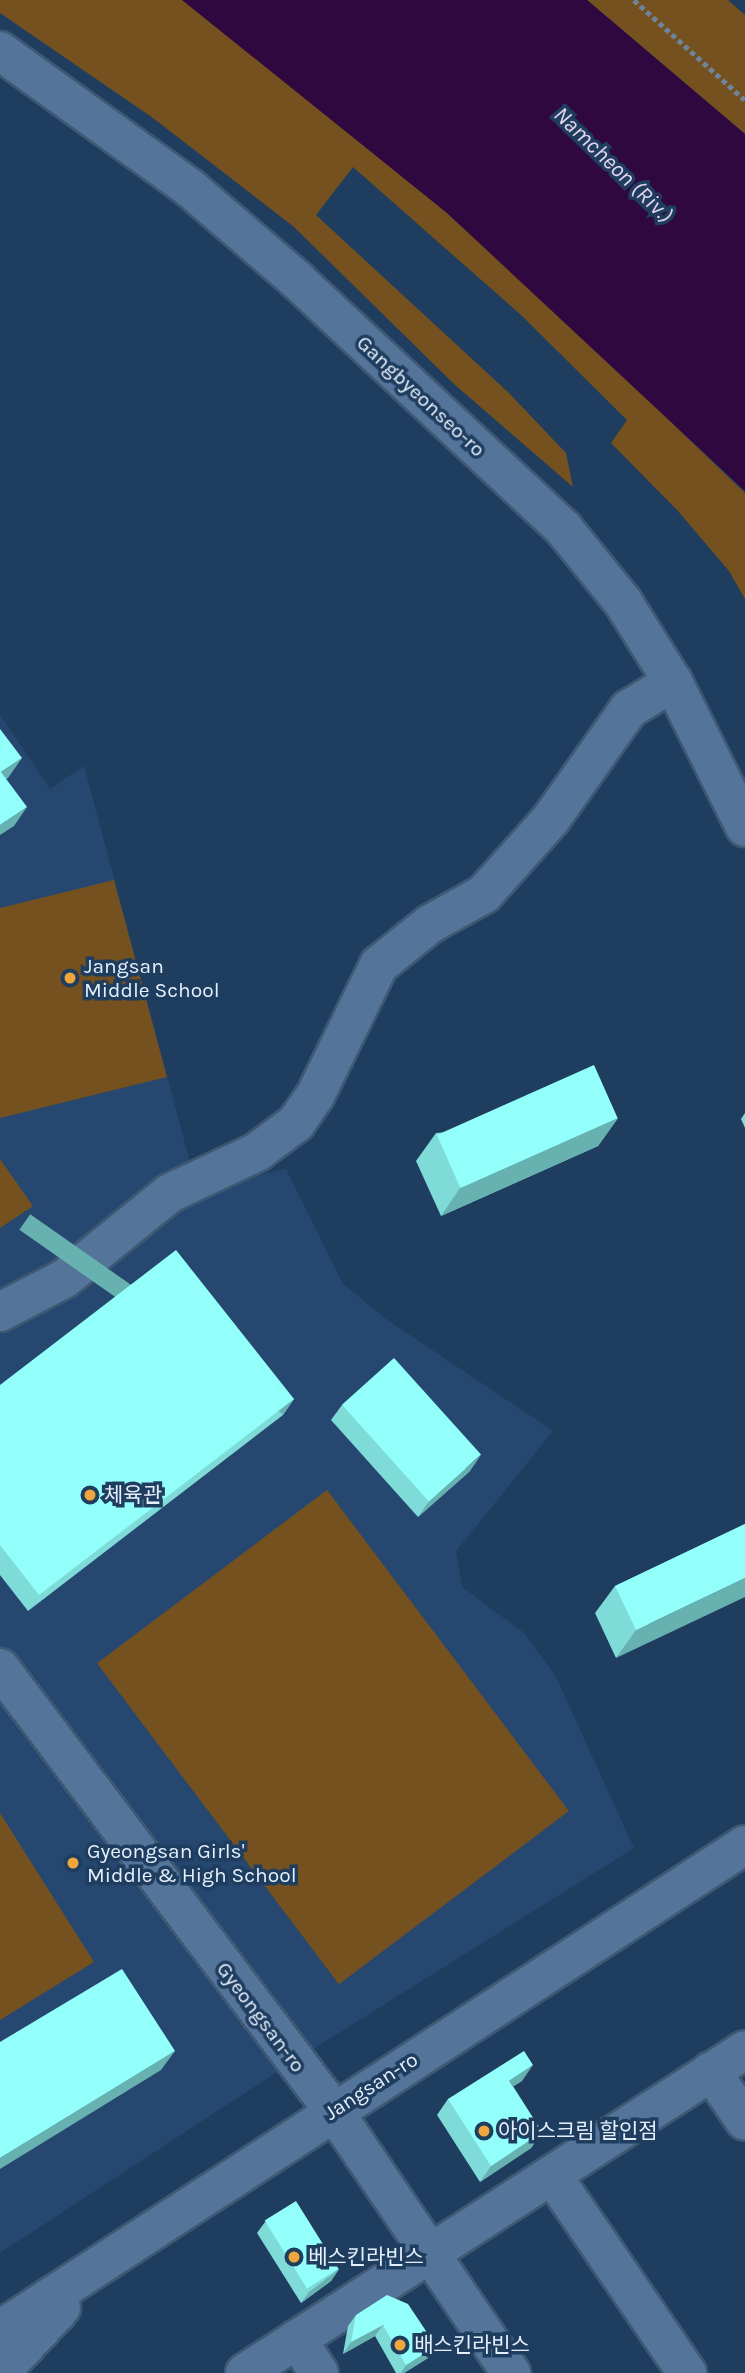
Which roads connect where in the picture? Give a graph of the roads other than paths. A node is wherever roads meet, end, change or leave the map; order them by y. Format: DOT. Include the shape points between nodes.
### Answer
graph roads {
  1 [pos="0,51"];
  2 [pos="673,682"];
  3 [pos="745,827"];
  4 [pos="0,1312"];
  5 [pos="0,1668"];
  6 [pos="745,1845"];
  7 [pos="745,2050"];
  8 [pos="711,2071"];
  9 [pos="333,2110"];
  10 [pos="745,2122"];
  11 [pos="552,2175"];
  12 [pos="430,2253"];
  13 [pos="103,2262"];
  14 [pos="0,2330"];
  15 [pos="297,2339"];
  16 [pos="0,2373"];
  17 [pos="244,2373"];
  18 [pos="319,2373"];
  19 [pos="511,2373"];
  20 [pos="687,2373"];
  1 -- 2 [label="street, Gangbyeonseo-ro" via="191,189 297,280 564,528 622,602"];
  2 -- 3 [label="street, Gangbyeonseo-ro"];
  2 -- 4 [label="street" via="629,709 551,819 484,894 420,931 379,965 315,1096 296,1123 257,1152 170,1193 64,1279"];
  5 -- 9 [label="street, Gyeongsan-ro"];
  6 -- 9 [label="street, Jangsan-ro"];
  7 -- 8 [label="street"];
  8 -- 10 [label="street"];
  8 -- 11 [label="street"];
  9 -- 12 [label="street, Gyeongsan-ro"];
  9 -- 13 [label="street, Jangsan-ro"];
  11 -- 12 [label="street"];
  11 -- 20 [label="street"];
  12 -- 15 [label="street"];
  12 -- 19 [label="street, Gyeongsan-ro"];
  13 -- 14 [label="street, Jangsan-ro"];
  13 -- 16 [label="street"];
  15 -- 17 [label="street"];
  15 -- 18 [label="street"];
}
